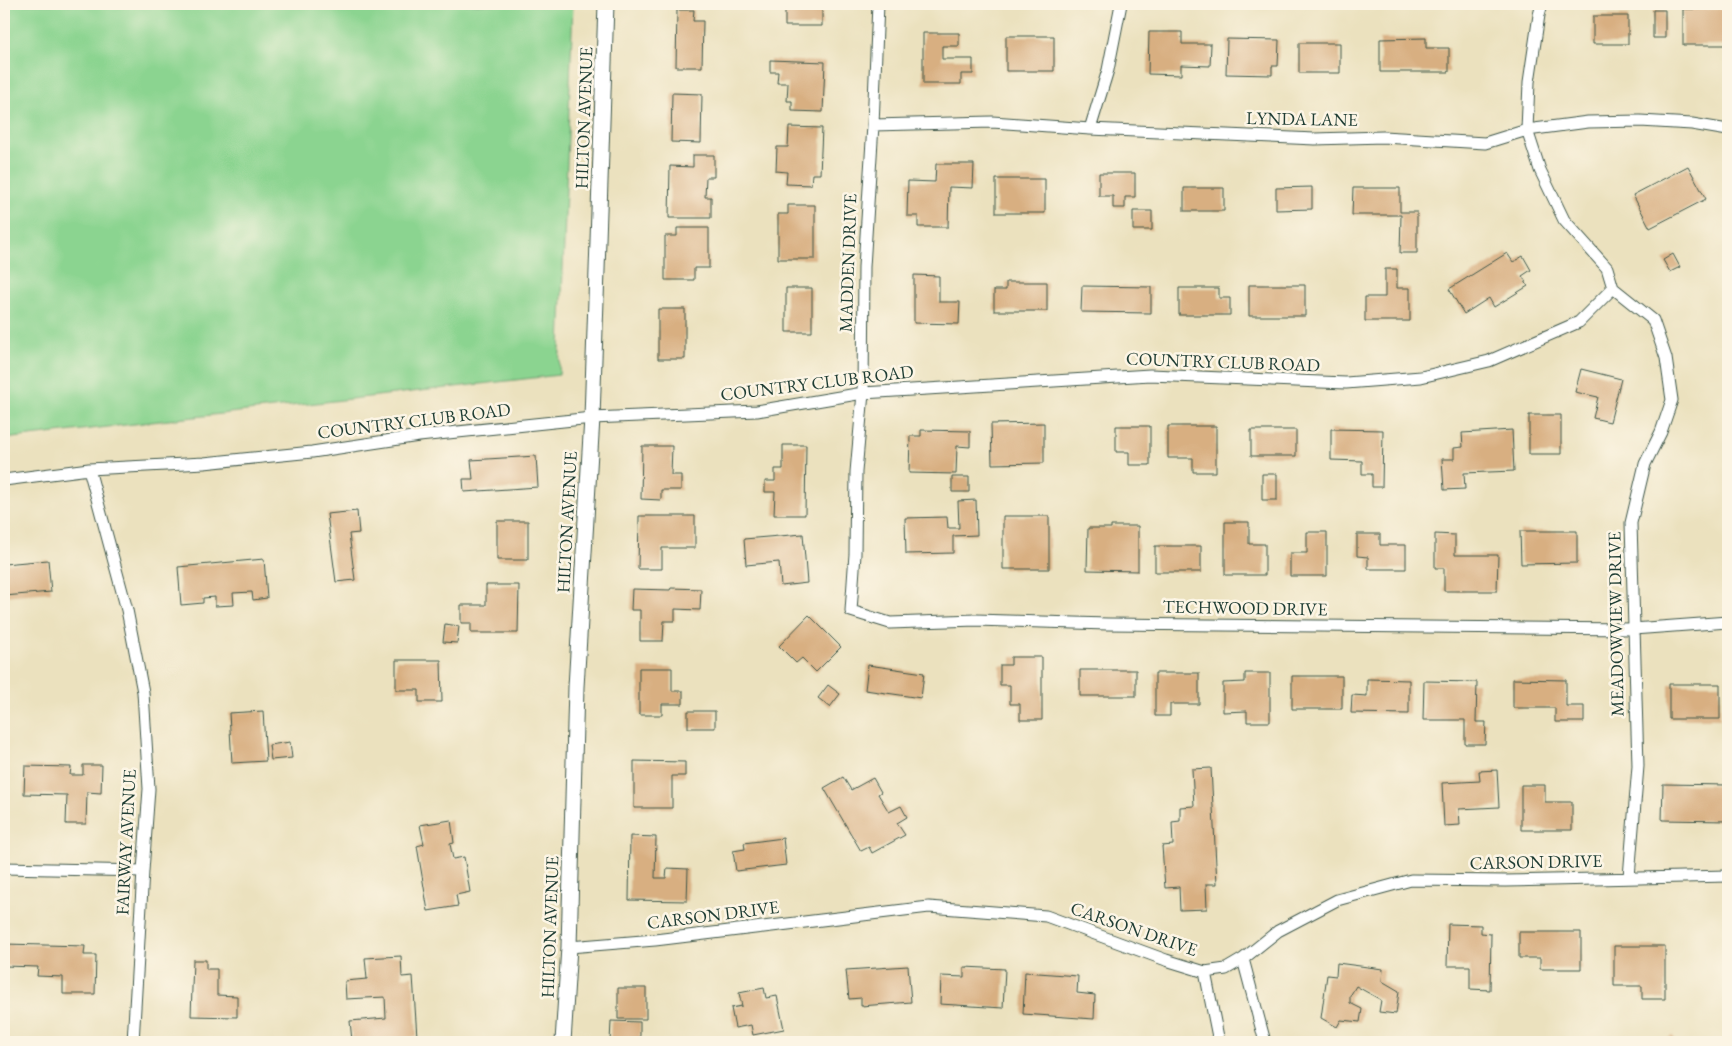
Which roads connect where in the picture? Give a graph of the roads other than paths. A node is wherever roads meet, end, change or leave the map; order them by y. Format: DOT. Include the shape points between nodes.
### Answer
graph roads {
  1 [pos="606,4"];
  2 [pos="878,4"];
  3 [pos="1121,4"];
  4 [pos="1542,4"];
  5 [pos="873,125"];
  6 [pos="1090,129"];
  7 [pos="1527,130"];
  8 [pos="1728,130"];
  9 [pos="1613,288"];
  10 [pos="863,392"];
  11 [pos="592,418"];
  12 [pos="89,469"];
  13 [pos="4,480"];
  14 [pos="856,524"];
  15 [pos="1728,622"];
  16 [pos="1633,629"];
  17 [pos="4,868"];
  18 [pos="142,871"];
  19 [pos="1728,876"];
  20 [pos="1629,878"];
  21 [pos="569,947"];
  22 [pos="1243,959"];
  23 [pos="1204,972"];
  24 [pos="133,1042"];
  25 [pos="563,1042"];
  26 [pos="1219,1042"];
  27 [pos="1265,1042"];
  1 -- 11 [label="street, HILTON AVENUE"];
  2 -- 5 [label="street, MADDEN DRIVE"];
  3 -- 6 [label="street" via="1108,70"];
  4 -- 7 [label="street" via="1529,82"];
  5 -- 6 [label="street, LYNDA LANE" via="992,122"];
  5 -- 10 [label="street, MADDEN DRIVE" via="864,267"];
  6 -- 7 [label="street, LYNDA LANE" via="1485,143"];
  7 -- 8 [label="street, LYNDA LANE" via="1588,122 1640,121"];
  7 -- 9 [label="street" via="1540,170 1564,220 1607,268"];
  9 -- 10 [label="street, COUNTRY CLUB ROAD" via="1579,322 1489,361 1421,377 1346,383 1150,375"];
  9 -- 16 [label="street, MEADOWVIEW DRIVE" via="1653,320 1666,358 1672,400 1645,464 1631,523"];
  10 -- 11 [label="street, COUNTRY CLUB ROAD" via="757,411"];
  10 -- 14 [label="street, MADDEN DRIVE" via="856,472"];
  11 -- 12 [label="street, COUNTRY CLUB ROAD" via="419,436 312,452"];
  11 -- 21 [label="street, HILTON AVENUE" via="576,687"];
  12 -- 13 [label="street, COUNTRY CLUB ROAD"];
  12 -- 18 [label="street, FAIRWAY AVENUE" via="127,610 142,692 149,789"];
  14 -- 16 [label="street, TECHWOOD DRIVE" via="851,611 890,623 976,620"];
  15 -- 16 [label="street, TECHWOOD DRIVE"];
  16 -- 20 [label="street, MEADOWVIEW DRIVE" via="1638,766"];
  17 -- 18 [label="street"];
  18 -- 24 [label="street, FAIRWAY AVENUE"];
  19 -- 20 [label="street, CARSON DRIVE"];
  20 -- 22 [label="street, CARSON DRIVE" via="1411,880 1337,900 1278,931"];
  21 -- 23 [label="street, CARSON DRIVE" via="929,907 1046,916"];
  21 -- 25 [label="street, HILTON AVENUE"];
  22 -- 23 [label="street, CARSON DRIVE" via="1226,969"];
  22 -- 27 [label="street"];
  23 -- 26 [label="street"];
}
